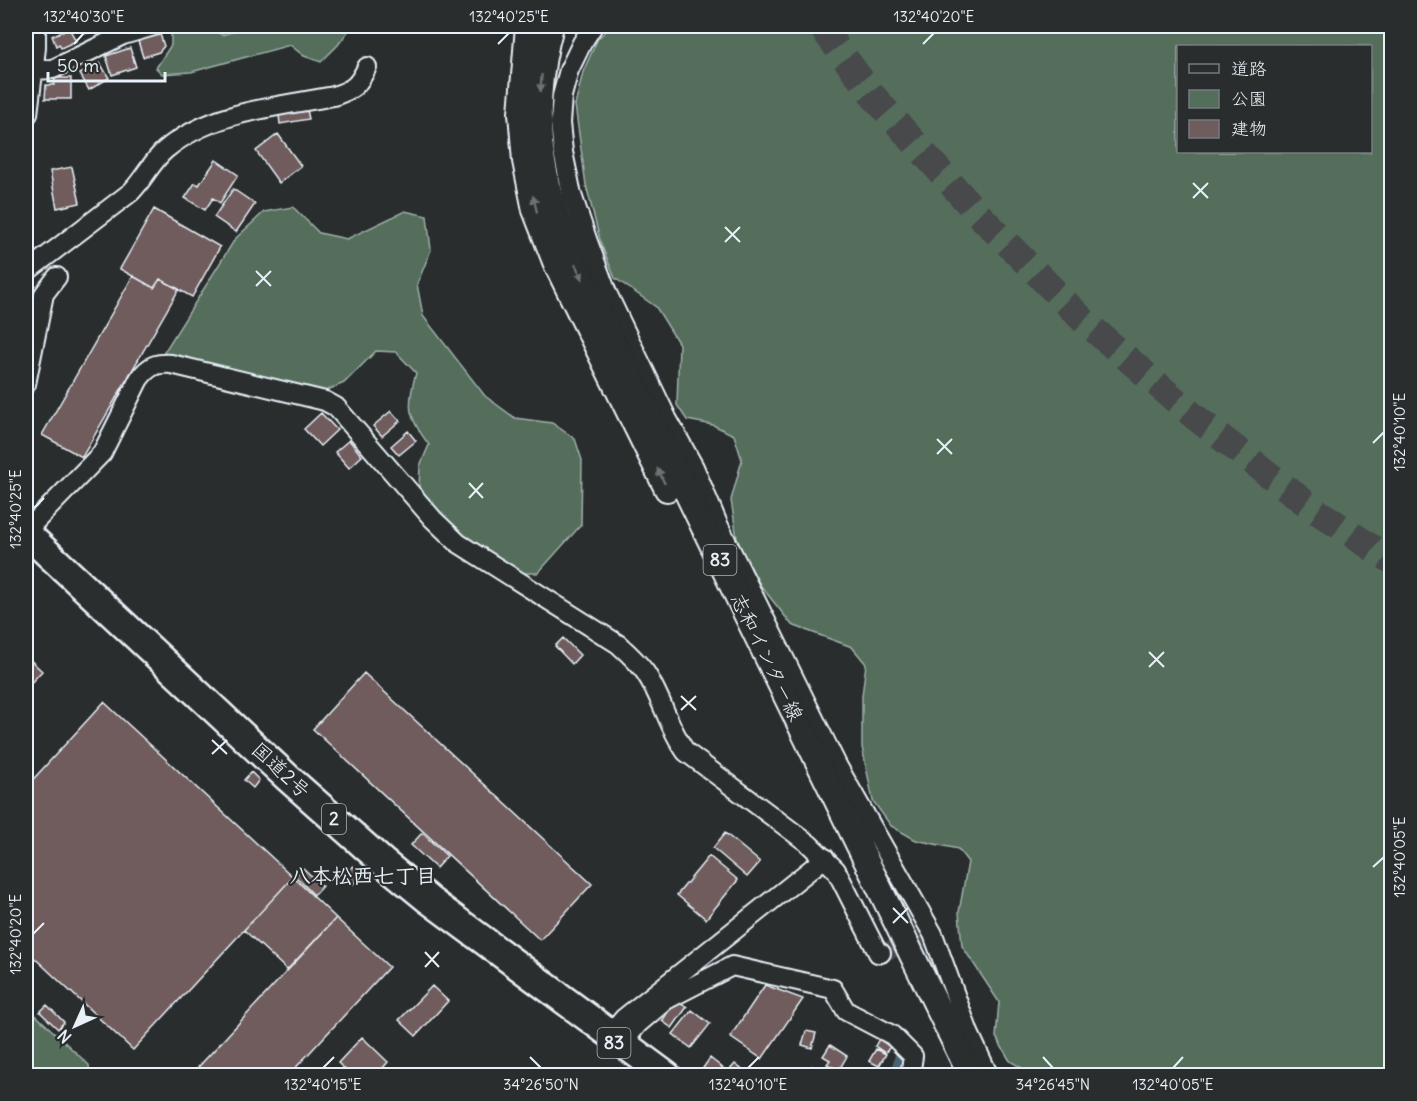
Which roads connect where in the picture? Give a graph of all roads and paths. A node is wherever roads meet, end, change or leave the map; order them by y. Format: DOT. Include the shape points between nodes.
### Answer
graph roads {
  1 [pos="36,26"];
  2 [pos="154,26"];
  3 [pos="528,26"];
  4 [pos="551,26"];
  5 [pos="593,26"];
  6 [pos="122,30"];
  7 [pos="367,67"];
  8 [pos="33,70"];
  9 [pos="28,114"];
  10 [pos="26,272"];
  11 [pos="57,277"];
  12 [pos="26,384"];
  13 [pos="26,532"];
  14 [pos="825,858"];
  15 [pos="881,953"];
  16 [pos="574,1008"];
  17 [pos="616,1039"];
  18 [pos="655,1076"];
  19 [pos="667,1076"];
  20 [pos="910,1076"];
  21 [pos="954,1076"];
  22 [pos="971,1076"];
  23 [pos="988,1076"];
  1 -- 8 [label="street"];
  2 -- 6 [label="street"];
  21 -- 3 [label="main road, 志和インター線 / 83, one-way" via="556,264 536,210 525,161 521,113"];
  4 -- 22 [label="main road, 志和インター線 / 83, one-way" via="539,114 543,162 554,209 575,263"];
  5 -- 23 [label="street" via="569,70 560,123 572,195 607,293 838,767 928,936"];
  6 -- 8 [label="street" via="53,69"];
  7 -- 10 [label="street" via="360,84 341,94 221,118 203,126 166,150 131,192"];
  8 -- 9 [label="street"];
  11 -- 12 [label="street" via="44,294"];
  13 -- 14 [label="street" via="102,453 140,379 157,363 325,401 336,407 458,543 618,644 635,659 686,752"];
  13 -- 16 [label="highway, 国道2号 / 2" via="385,864"];
  14 -- 15 [label="street" via="836,870"];
  14 -- 17 [label="street" via="624,1018"];
  16 -- 17 [label="highway, 国道2号 / 2"];
  16 -- 18 [label="main road, 83"];
  17 -- 19 [label="highway, 国道2号 / 2"];
  17 -- 20 [label="street" via="666,1000 732,966 833,989 846,1011 892,1035 913,1056"];
}
